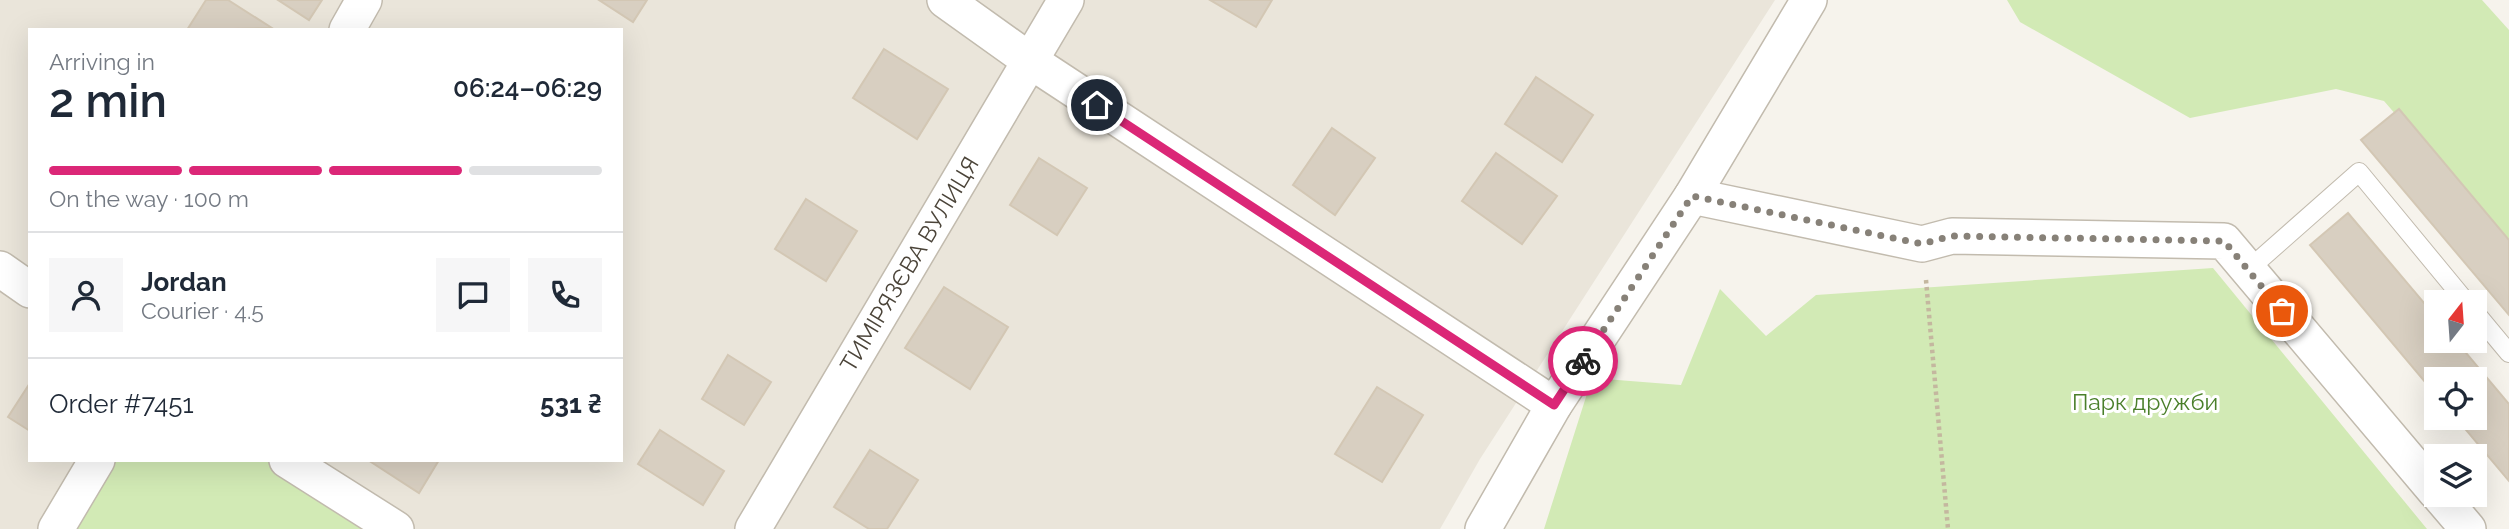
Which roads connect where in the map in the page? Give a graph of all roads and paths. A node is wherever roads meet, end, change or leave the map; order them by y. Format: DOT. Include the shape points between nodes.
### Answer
graph roads {
  1 [pos="364,0"];
  2 [pos="945,0"];
  3 [pos="1066,0"];
  4 [pos="1809,0"];
  5 [pos="348,28"];
  6 [pos="1029,60"];
  7 [pos="1692,196"];
  8 [pos="1922,244"];
  9 [pos="0,270"];
  10 [pos="2248,270"];
  11 [pos="28,289"];
  12 [pos="2457,290"];
  13 [pos="2487,327"];
  14 [pos="2509,353"];
  15 [pos="1554,405"];
  16 [pos="96,462"];
  17 [pos="290,462"];
  18 [pos="2424,478"];
  19 [pos="2449,507"];
  20 [pos="56,529"];
  21 [pos="396,529"];
  22 [pos="753,529"];
  23 [pos="1483,529"];
  24 [pos="1948,529"];
  25 [pos="2468,529"];
  1 -- 5 [label="street"];
  2 -- 6 [label="street"];
  3 -- 6 [label="street, ТИМІРЯЗЄВА ВУЛИЦЯ"];
  4 -- 7 [label="street"];
  6 -- 15 [label="street"];
  6 -- 22 [label="street, ТИМІРЯЗЄВА ВУЛИЦЯ"];
  7 -- 8 [label="street"];
  7 -- 15 [label="street"];
  8 -- 10 [label="street" via="1952,236 2224,241"];
  8 -- 24 [label="path"];
  9 -- 11 [label="street"];
  10 -- 12 [label="lane" via="2359,172"];
  10 -- 18 [label="street"];
  13 -- 14 [label="lane"];
  15 -- 23 [label="street"];
  16 -- 20 [label="street"];
  17 -- 21 [label="street"];
  19 -- 25 [label="street"];
}
